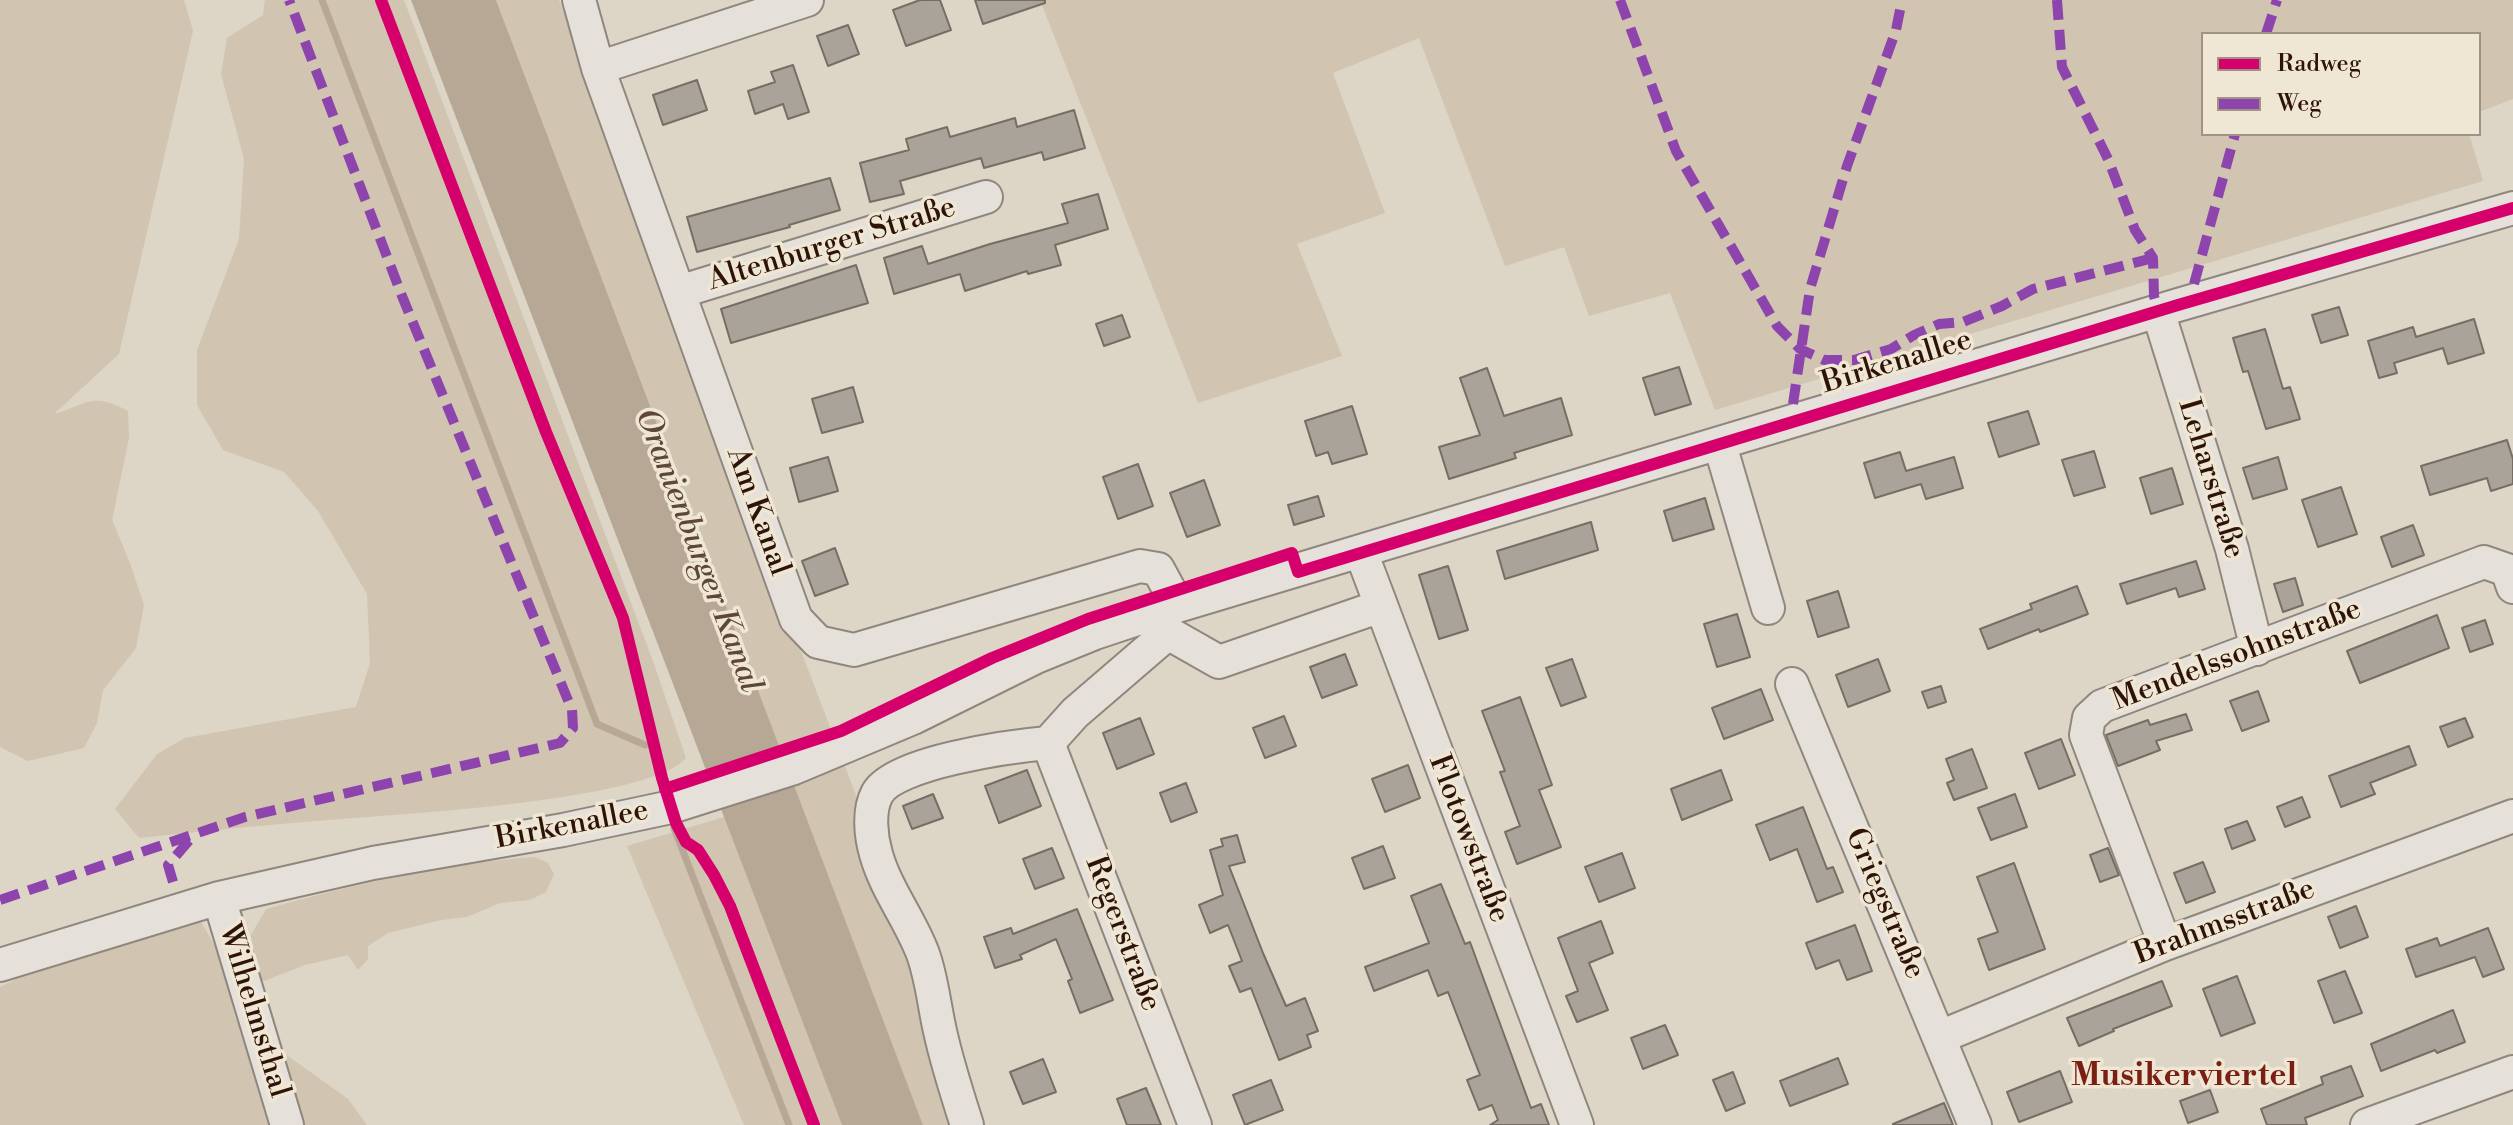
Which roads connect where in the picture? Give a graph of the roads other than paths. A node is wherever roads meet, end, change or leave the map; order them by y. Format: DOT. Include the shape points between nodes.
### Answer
graph roads {
  1 [pos="579,0"];
  2 [pos="807,0"];
  3 [pos="756,7"];
  4 [pos="598,68"];
  5 [pos="986,197"];
  6 [pos="2513,208"];
  7 [pos="679,292"];
  8 [pos="2158,311"];
  9 [pos="1720,445"];
  10 [pos="1361,552"];
  11 [pos="2513,587"];
  12 [pos="1381,606"];
  13 [pos="1768,608"];
  14 [pos="1169,617"];
  15 [pos="2257,649"];
  16 [pos="1792,684"];
  17 [pos="1048,743"];
  18 [pos="2513,816"];
  19 [pos="219,898"];
  20 [pos="2165,944"];
  21 [pos="0,965"];
  22 [pos="1940,1037"];
  23 [pos="2513,1072"];
  24 [pos="287,1125"];
  25 [pos="967,1125"];
  26 [pos="1195,1125"];
  27 [pos="1577,1125"];
  28 [pos="1975,1125"];
  29 [pos="2367,1125"];
  1 -- 4 [label="street, Am Kanal"];
  2 -- 3 [label="street"];
  3 -- 4 [label="street"];
  4 -- 7 [label="street, Am Kanal"];
  5 -- 7 [label="street, Altenburger Straße"];
  6 -- 8 [label="street, Birkenallee"];
  7 -- 14 [label="street, Am Kanal" via="796,619 818,642 854,650 1140,566 1158,569"];
  8 -- 9 [label="street, Birkenallee"];
  8 -- 15 [label="street, Leharstraße" via="2232,549"];
  9 -- 10 [label="street, Birkenallee"];
  9 -- 13 [label="street"];
  10 -- 12 [label="street, Flotowstraße"];
  10 -- 14 [label="street, Birkenallee"];
  11 -- 15 [label="street, Mendelssohnstraße" via="2507,570 2484,562"];
  12 -- 14 [label="street" via="1219,662"];
  12 -- 27 [label="street, Flotowstraße"];
  14 -- 17 [label="street"];
  14 -- 19 [label="street, Birkenallee" via="1095,633 794,768 690,801"];
  15 -- 20 [label="street, Mendelssohnstraße" via="2102,706 2089,718 2086,735"];
  16 -- 22 [label="street, Griegstraße"];
  17 -- 25 [label="street" via="1005,747 893,778 877,793 871,818 875,853 931,981 946,1058"];
  17 -- 26 [label="street, Regerstraße"];
  18 -- 20 [label="street, Brahmsstraße"];
  19 -- 21 [label="street, Birkenallee"];
  19 -- 24 [label="street, Wilhelmsthal"];
  20 -- 22 [label="street, Brahmsstraße"];
  22 -- 28 [label="street, Griegstraße"];
  23 -- 29 [label="street"];
}
